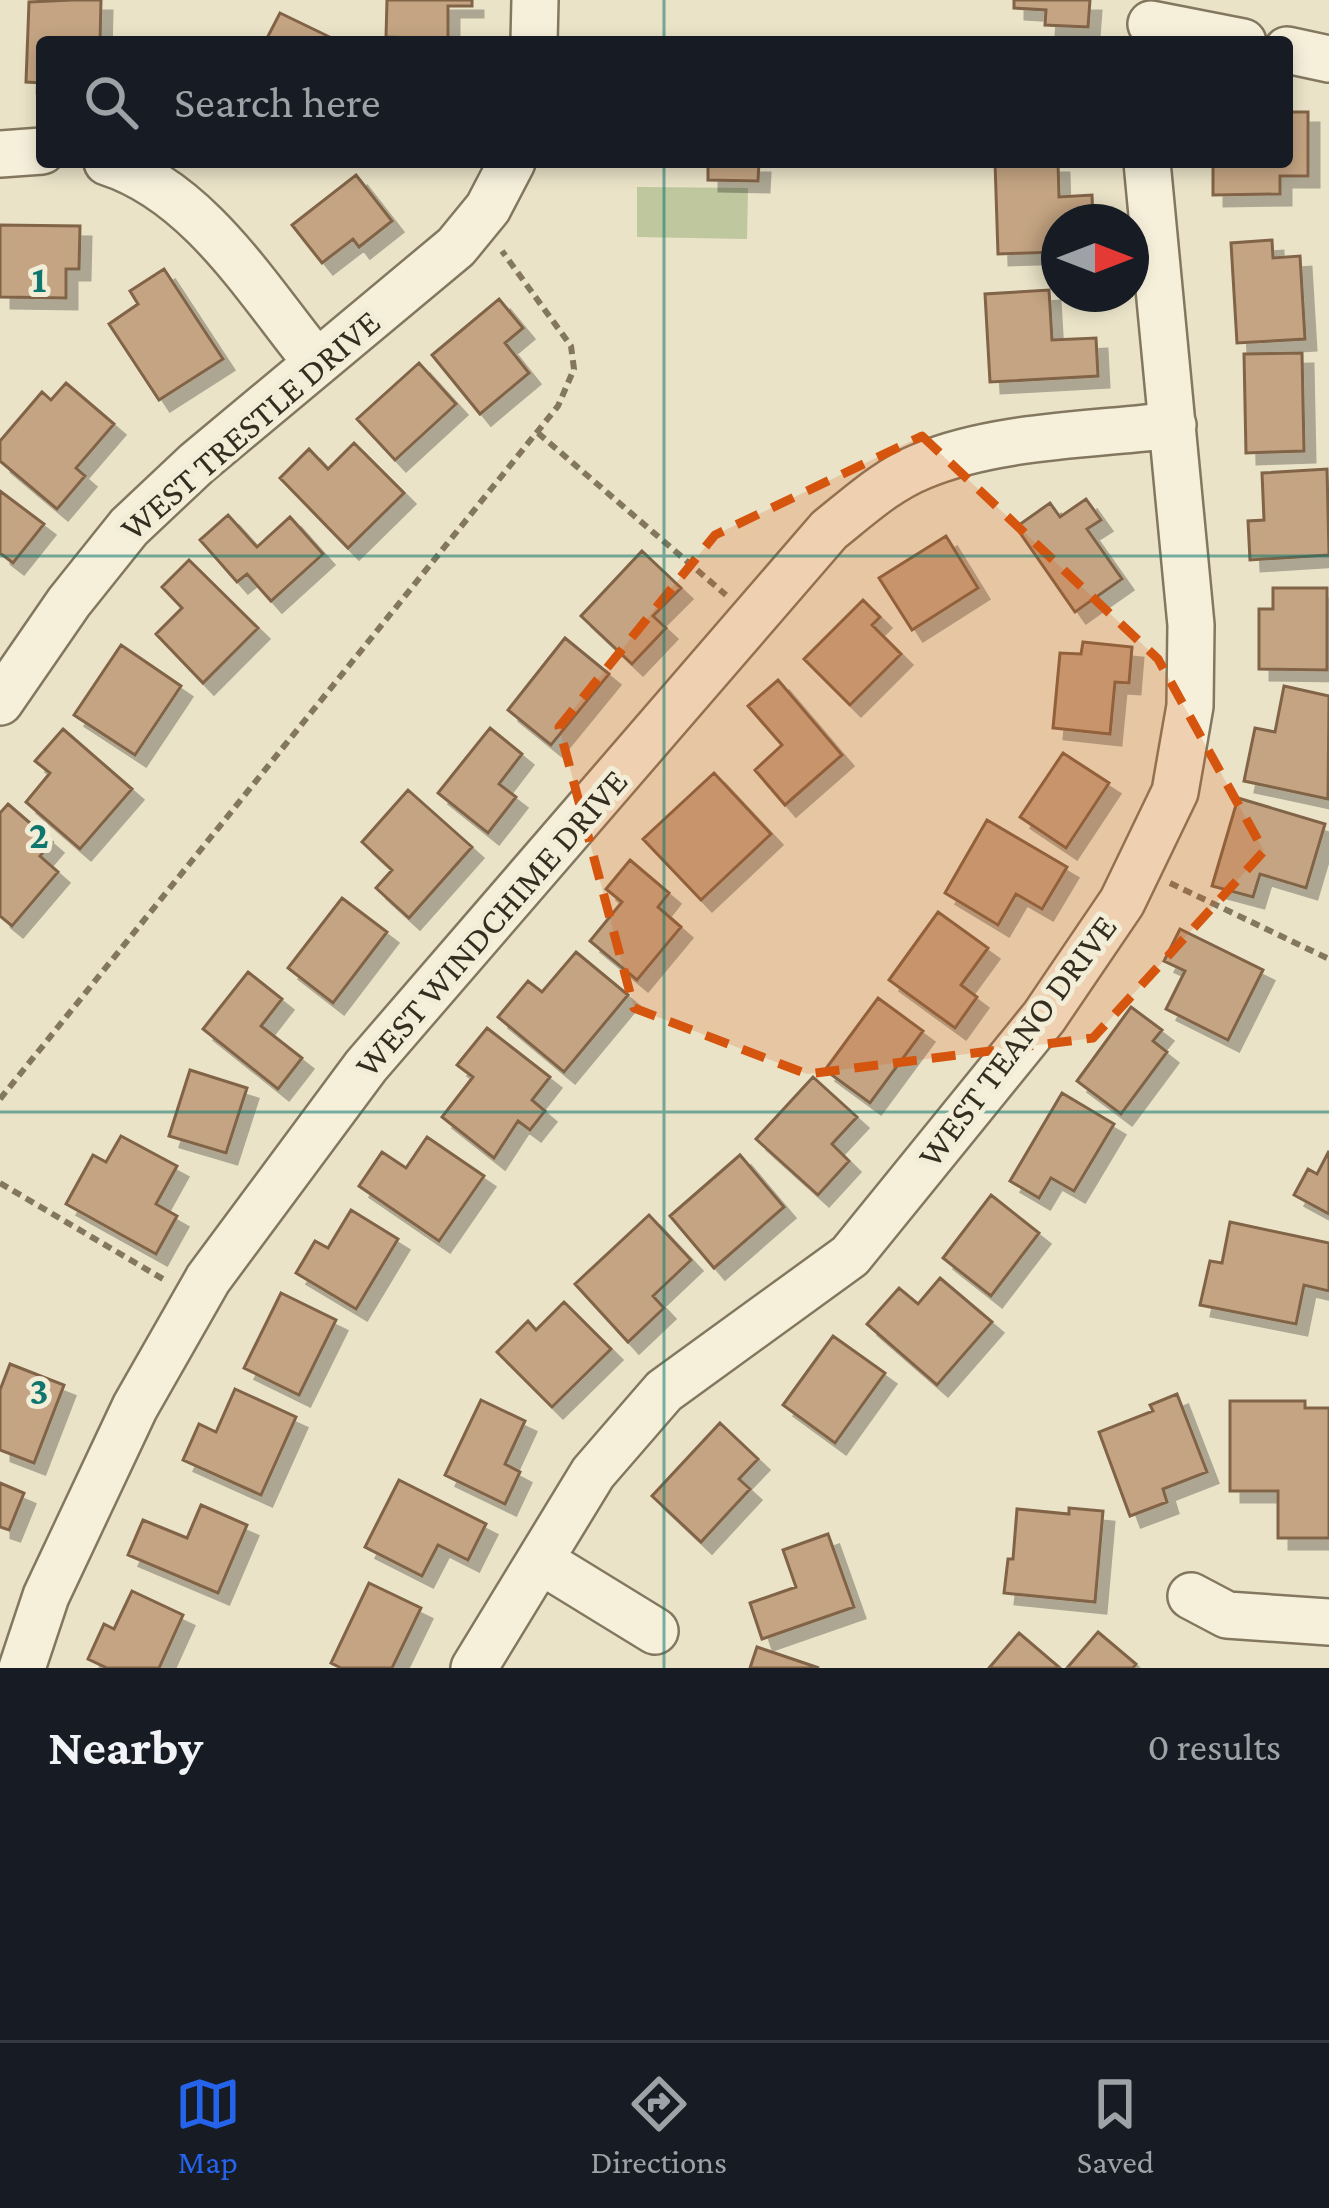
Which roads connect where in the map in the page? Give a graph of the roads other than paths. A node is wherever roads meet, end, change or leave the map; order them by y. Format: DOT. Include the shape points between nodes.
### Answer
graph roads {
  1 [pos="535,0"];
  2 [pos="1153,22"];
  3 [pos="534,36"];
  4 [pos="1217,36"];
  5 [pos="1293,51"];
  6 [pos="1329,58"];
  7 [pos="36,151"];
  8 [pos="0,154"];
  9 [pos="126,168"];
  10 [pos="508,168"];
  11 [pos="1148,168"];
  12 [pos="317,363"];
  13 [pos="1173,425"];
  14 [pos="0,702"];
  15 [pos="542,1561"];
  16 [pos="1191,1597"];
  17 [pos="1329,1622"];
  18 [pos="655,1631"];
  19 [pos="22,1668"];
  20 [pos="474,1668"];
  1 -- 3 [label="street"];
  2 -- 4 [label="street"];
  5 -- 6 [label="street"];
  7 -- 8 [label="street"];
  9 -- 12 [label="street" via="169,193 207,230"];
  10 -- 12 [label="street, WEST TRESTLE DRIVE" via="456,247"];
  11 -- 13 [label="street, WEST TEANO DRIVE"];
  12 -- 14 [label="street, WEST TRESTLE DRIVE" via="129,527"];
  13 -- 15 [label="street, WEST TEANO DRIVE" via="1190,706 1175,791 1122,902 1044,1017 850,1256 664,1390 592,1473"];
  13 -- 19 [label="street, WEST WINDCHIME DRIVE" via="972,450 884,486 830,530 366,1066 196,1300 135,1407 46,1596"];
  15 -- 18 [label="street"];
  15 -- 20 [label="street, WEST TEANO DRIVE"];
  16 -- 17 [label="street" via="1227,1615"];
}
